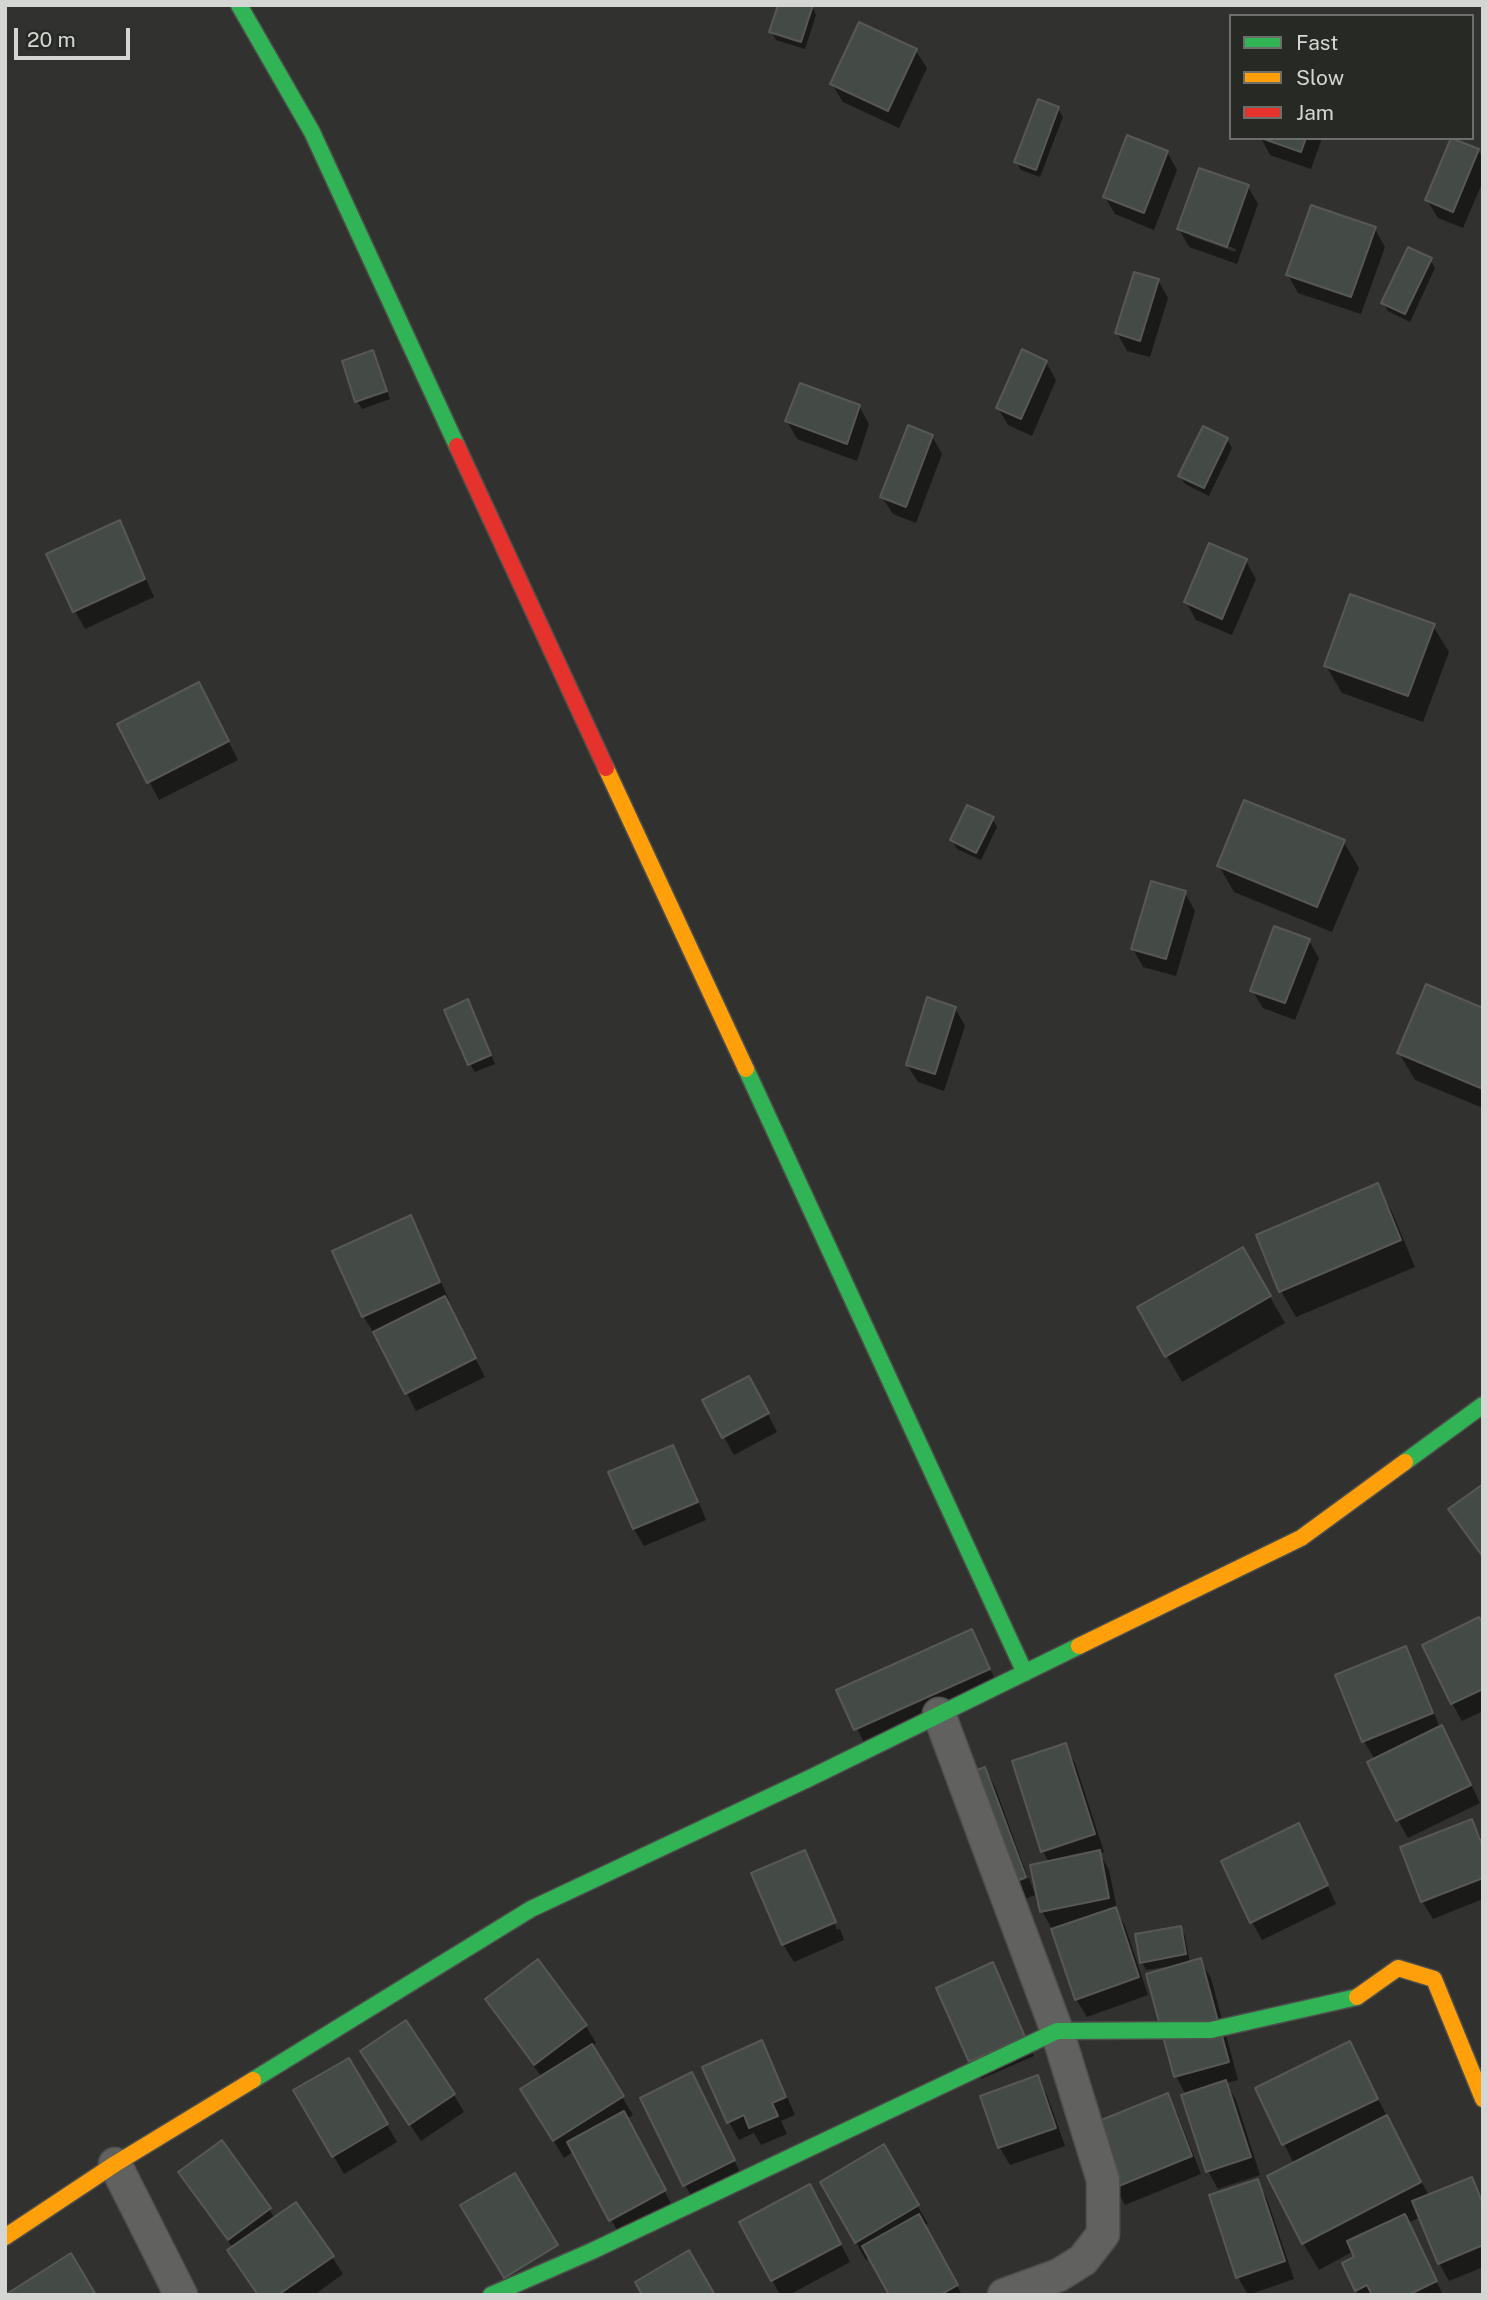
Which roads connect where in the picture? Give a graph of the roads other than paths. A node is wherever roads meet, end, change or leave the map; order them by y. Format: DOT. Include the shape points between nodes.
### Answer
graph roads {
  1 [pos="239,5"];
  2 [pos="1483,1405"];
  3 [pos="1025,1673"];
  4 [pos="939,1714"];
  5 [pos="1057,2031"];
  6 [pos="1483,2099"];
  7 [pos="115,2164"];
  8 [pos="5,2237"];
  9 [pos="181,2295"];
  10 [pos="491,2295"];
  11 [pos="1004,2295"];
  1 -- 3 [label="street" via="312,132"];
  2 -- 3 [label="street" via="1300,1538"];
  3 -- 4 [label="street"];
  4 -- 5 [label="street"];
  4 -- 7 [label="street" via="531,1909"];
  5 -- 6 [label="street" via="1211,2030 1354,1999 1398,1968 1434,1979"];
  5 -- 10 [label="street"];
  5 -- 11 [label="street" via="1103,2180 1103,2234 1083,2260 1059,2275"];
  7 -- 8 [label="street"];
  7 -- 9 [label="street"];
}
